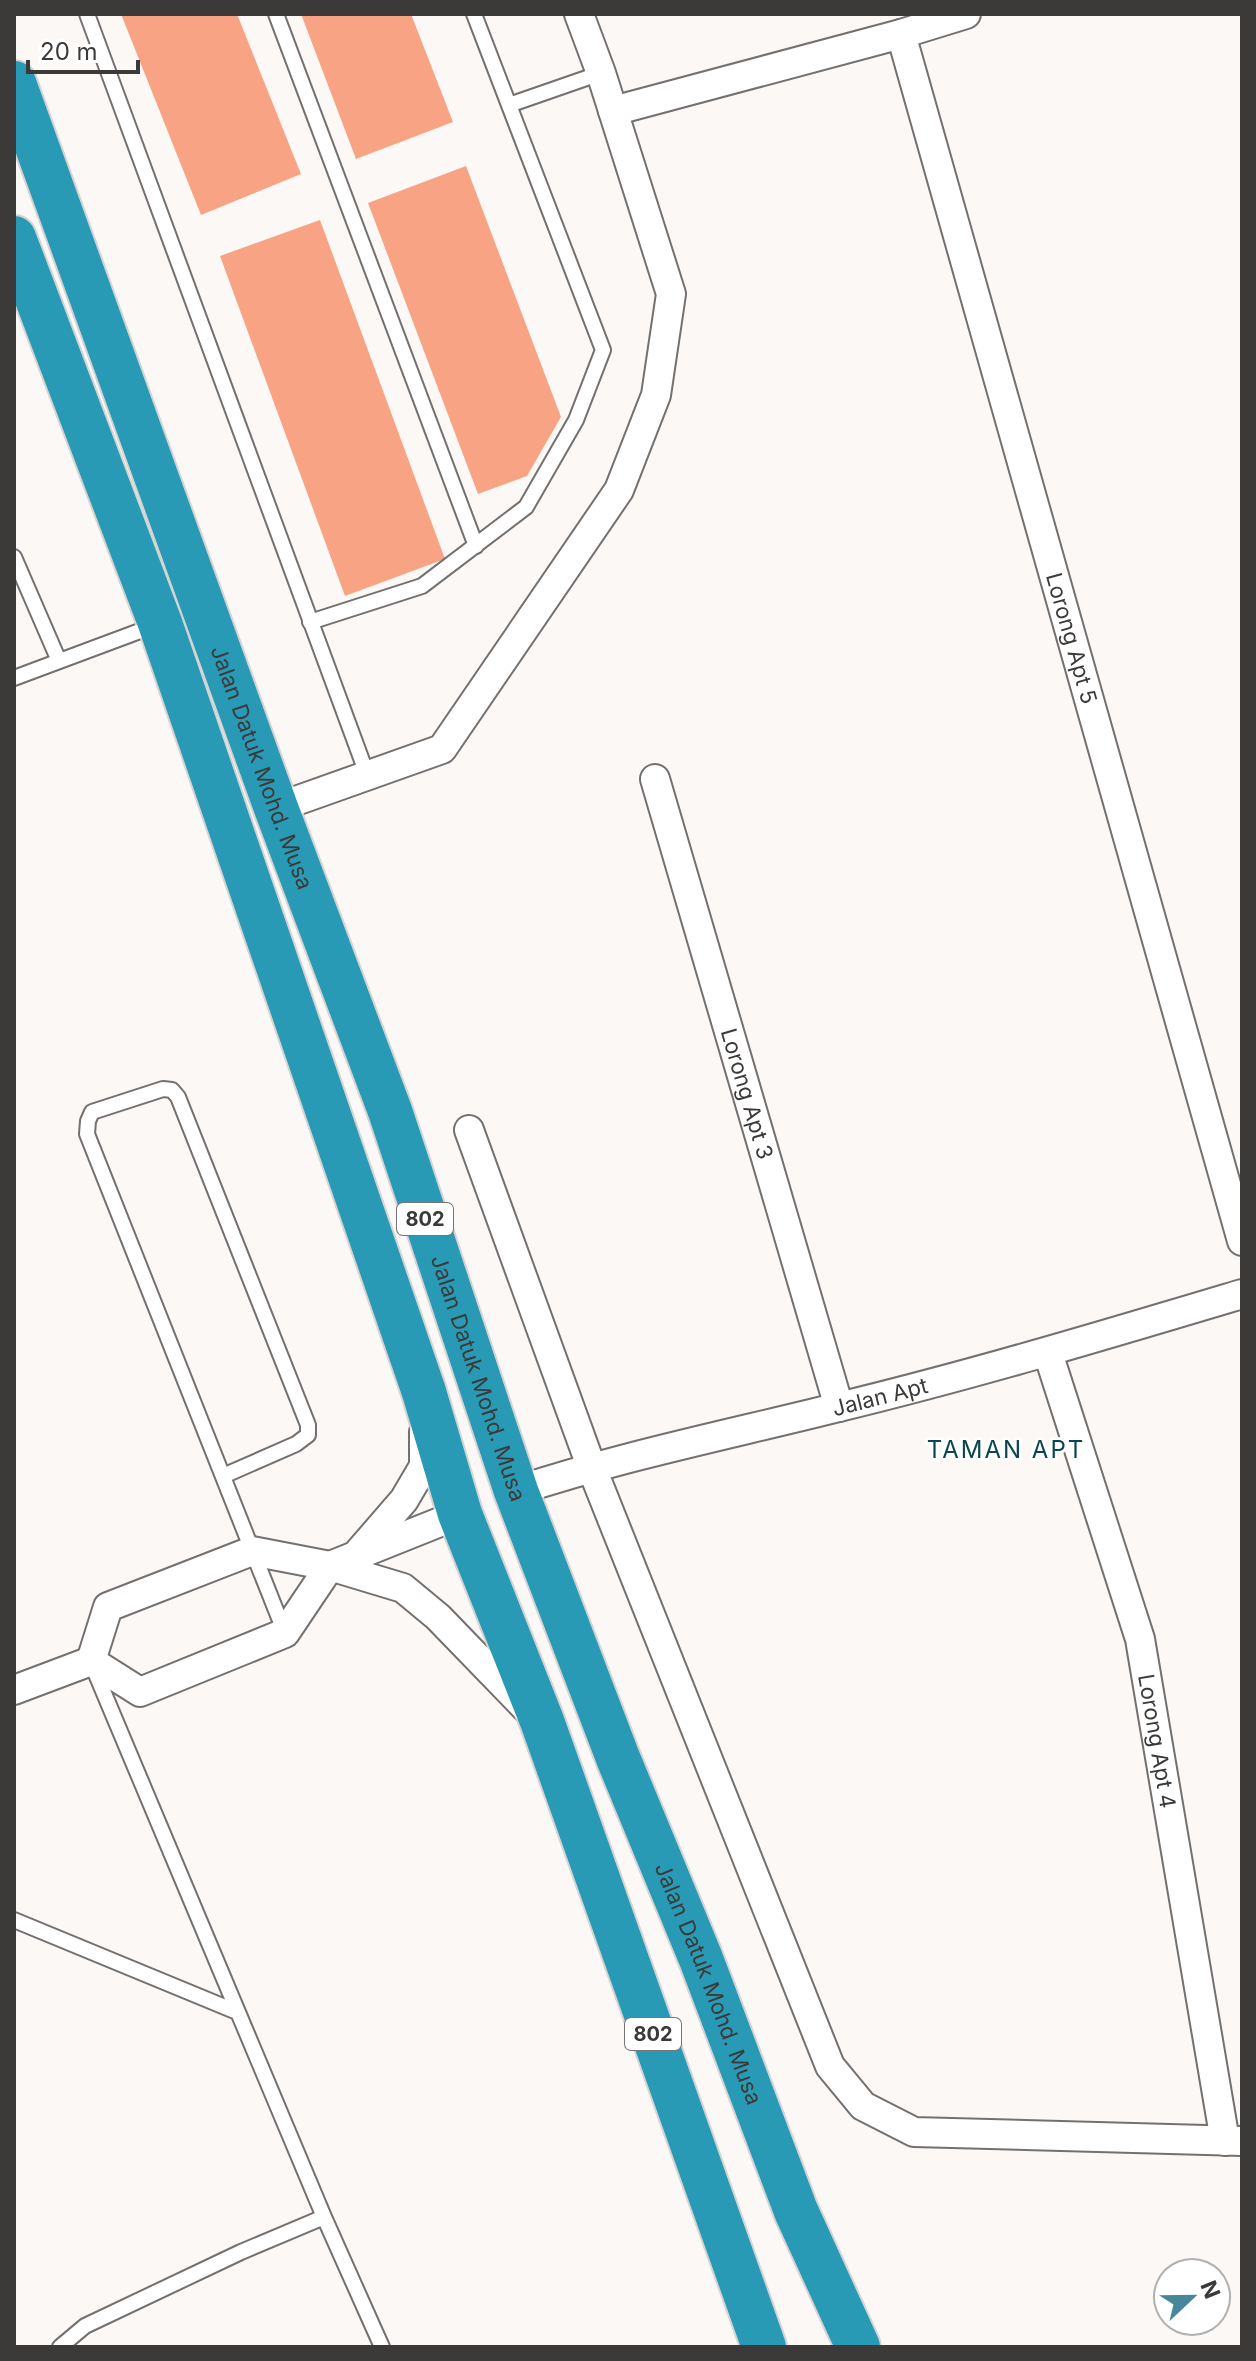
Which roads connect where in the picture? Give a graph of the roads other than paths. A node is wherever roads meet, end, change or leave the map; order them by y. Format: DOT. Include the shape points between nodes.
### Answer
graph roads {
  1 [pos="87,14"];
  2 [pos="276,14"];
  3 [pos="474,14"];
  4 [pos="579,14"];
  5 [pos="966,14"];
  6 [pos="901,34"];
  7 [pos="601,73"];
  8 [pos="14,83"];
  9 [pos="509,105"];
  10 [pos="613,111"];
  11 [pos="14,238"];
  12 [pos="476,546"];
  13 [pos="14,557"];
  14 [pos="310,622"];
  15 [pos="160,623"];
  16 [pos="59,661"];
  17 [pos="14,678"];
  18 [pos="368,777"];
  19 [pos="655,779"];
  20 [pos="276,808"];
  21 [pos="469,1130"];
  22 [pos="1242,1241"];
  23 [pos="1242,1294"];
  24 [pos="1048,1353"];
  25 [pos="424,1392"];
  26 [pos="839,1407"];
  27 [pos="591,1466"];
  28 [pos="223,1476"];
  29 [pos="516,1491"];
  30 [pos="460,1514"];
  31 [pos="252,1551"];
  32 [pos="343,1561"];
  33 [pos="285,1633"];
  34 [pos="91,1661"];
  35 [pos="14,1690"];
  36 [pos="542,1721"];
  37 [pos="14,1920"];
  38 [pos="237,2012"];
  39 [pos="1234,2141"];
  40 [pos="324,2217"];
  41 [pos="60,2347"];
  42 [pos="382,2347"];
  43 [pos="764,2347"];
  44 [pos="858,2347"];
  1 -- 14 [label="lane"];
  2 -- 12 [label="lane"];
  3 -- 9 [label="lane"];
  4 -- 7 [label="street"];
  5 -- 6 [label="street"];
  6 -- 10 [label="street"];
  6 -- 22 [label="street, Lorong Apt 5"];
  7 -- 9 [label="lane"];
  7 -- 10 [label="street"];
  8 -- 20 [label="highway, Jalan Datuk Mohd. Musa / 802"];
  9 -- 12 [label="lane" via="603,350 576,420 526,507"];
  10 -- 18 [label="street" via="671,294 656,395 619,490 442,749"];
  11 -- 15 [label="highway, 802"];
  12 -- 14 [label="lane" via="422,586"];
  13 -- 16 [label="lane"];
  14 -- 18 [label="lane"];
  15 -- 16 [label="lane"];
  15 -- 25 [label="highway, 802"];
  16 -- 17 [label="lane"];
  18 -- 20 [label="street"];
  19 -- 26 [label="street, Lorong Apt 3"];
  20 -- 29 [label="highway, Jalan Datuk Mohd. Musa / 802" via="390,1111"];
  21 -- 27 [label="street"];
  23 -- 24 [label="street, Jalan Apt"];
  24 -- 26 [label="street, Jalan Apt"];
  24 -- 39 [label="street, Lorong Apt 4" via="1140,1639"];
  25 -- 30 [label="highway, 802"];
  25 -- 32 [label="street" via="424,1466 404,1500"];
  26 -- 27 [label="street, Jalan Apt"];
  27 -- 29 [label="street, Jalan Apt"];
  27 -- 39 [label="street" via="830,2066 863,2106 914,2132"];
  28 -- 28 [label="lane" via="87,1134 92,1112 163,1089 178,1097 308,1425 308,1435 296,1444"];
  28 -- 31 [label="lane"];
  29 -- 44 [label="highway, Jalan Datuk Mohd. Musa / 802" via="796,2211"];
  30 -- 32 [label="street"];
  30 -- 36 [label="highway, 802"];
  31 -- 32 [label="street"];
  31 -- 33 [label="lane"];
  31 -- 34 [label="street" via="108,1607"];
  32 -- 33 [label="street"];
  32 -- 36 [label="street" via="403,1588"];
  33 -- 34 [label="street" via="140,1692"];
  34 -- 35 [label="street"];
  34 -- 38 [label="lane"];
  36 -- 43 [label="highway, 802"];
  37 -- 38 [label="lane"];
  38 -- 40 [label="lane"];
  40 -- 41 [label="lane" via="85,2326"];
  40 -- 42 [label="lane"];
}
